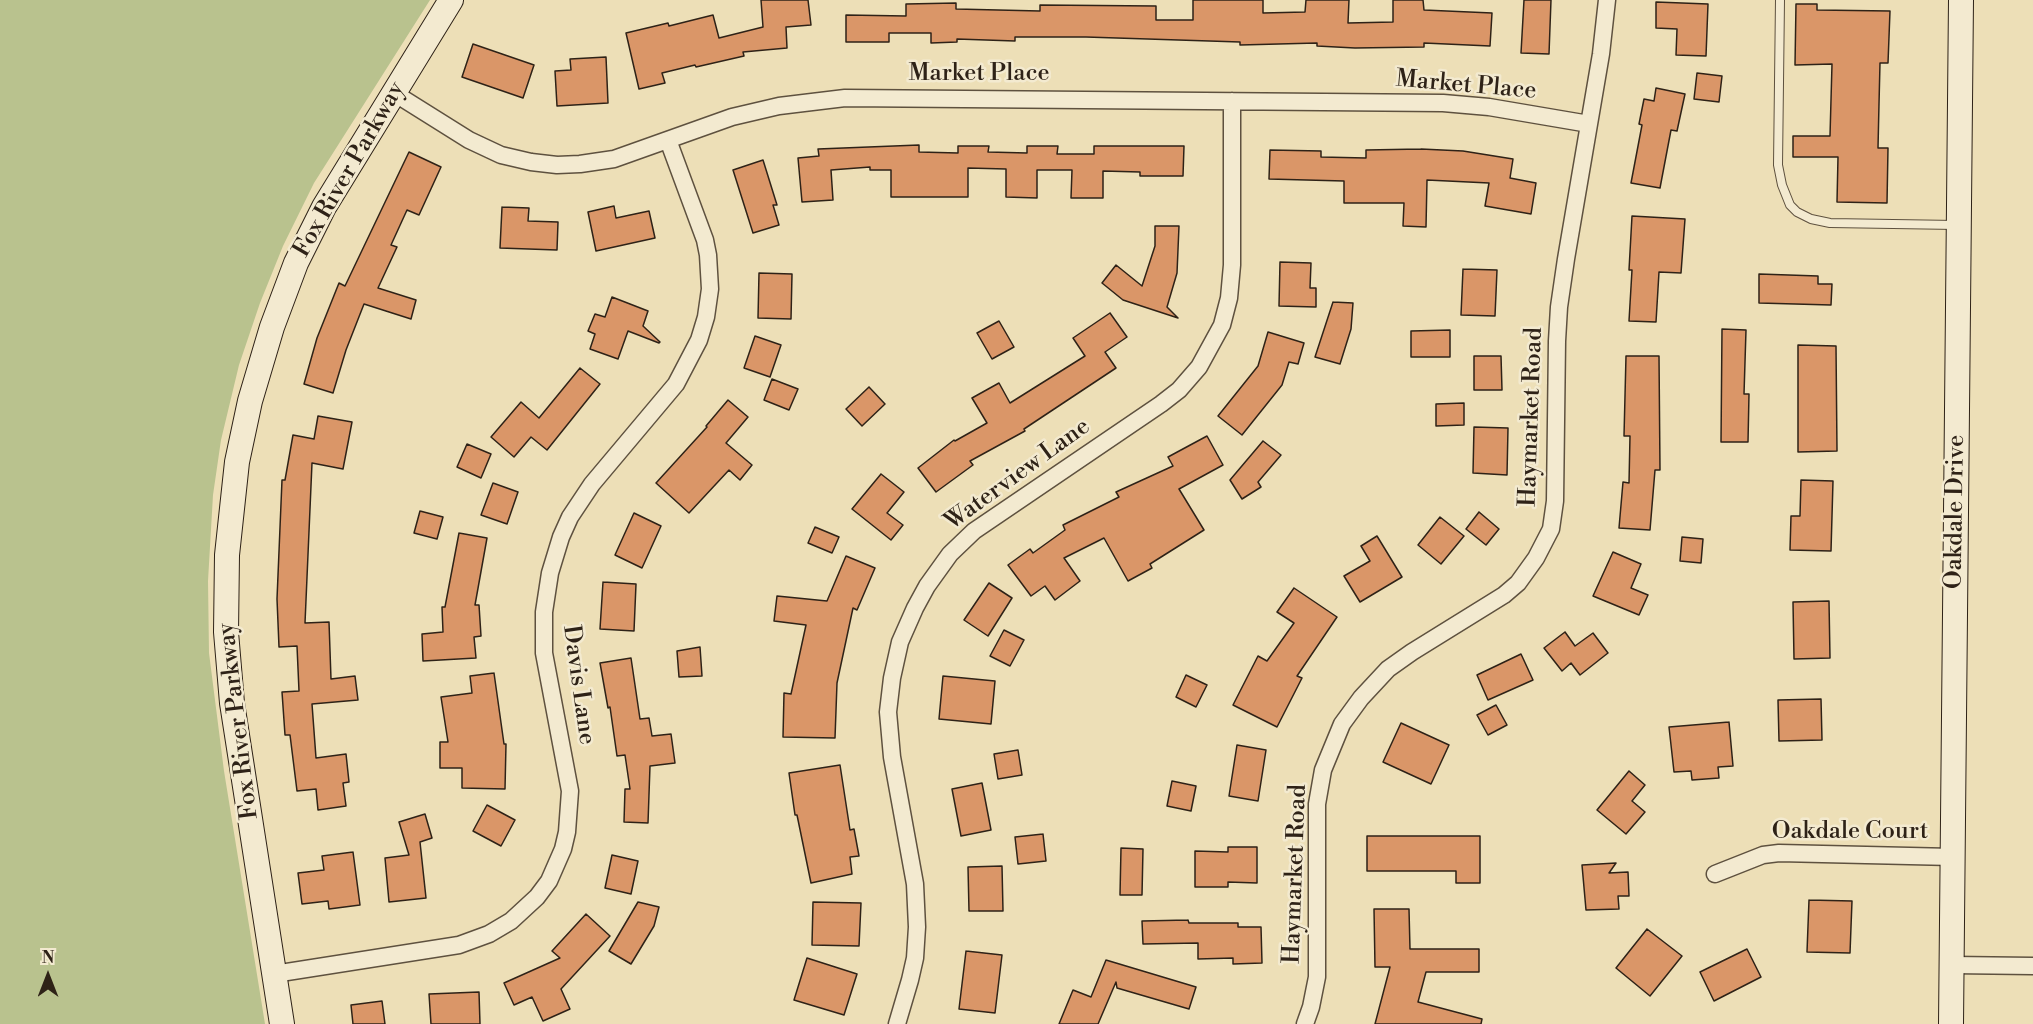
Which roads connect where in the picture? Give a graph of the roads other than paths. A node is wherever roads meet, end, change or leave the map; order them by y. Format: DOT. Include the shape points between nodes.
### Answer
graph roads {
  1 [pos="451,0"];
  2 [pos="1607,0"];
  3 [pos="1780,0"];
  4 [pos="1961,0"];
  5 [pos="394,93"];
  6 [pos="1232,101"];
  7 [pos="1588,124"];
  8 [pos="668,140"];
  9 [pos="1959,225"];
  10 [pos="1953,857"];
  11 [pos="1715,874"];
  12 [pos="1952,965"];
  13 [pos="2033,966"];
  14 [pos="274,974"];
  15 [pos="282,1024"];
  16 [pos="897,1024"];
  17 [pos="1305,1024"];
  18 [pos="1951,1024"];
  1 -- 5 [label="street, Fox River Parkway"];
  2 -- 7 [label="street, Haymarket Road"];
  3 -- 9 [label="lane" via="1778,165 1791,205 1811,219 1830,223"];
  4 -- 9 [label="street, Oakdale Drive"];
  5 -- 8 [label="street, Market Place" via="468,140 501,155 531,162 557,165 603,160"];
  5 -- 14 [label="street, Fox River Parkway" via="324,207 296,263 250,401 234,485 227,555 232,704"];
  6 -- 7 [label="street, Market Place" via="1443,103"];
  6 -- 8 [label="street, Market Place" via="845,98 779,106 732,117"];
  6 -- 16 [label="street, Waterview Lane" via="1229,298 1222,325 1199,367 1161,404 974,531 950,554 927,586 900,642 888,712 892,757 915,884 917,927 915,958"];
  7 -- 17 [label="street, Haymarket Road" via="1559,307 1551,529 1518,583 1388,669 1342,724 1323,770 1317,804 1317,977"];
  8 -- 14 [label="street, Davis Lane" via="705,240 710,289 706,317 699,340 676,384 592,484 570,518 550,573 544,612 544,653 570,791 567,832 549,881 511,921 459,945"];
  9 -- 10 [label="street, Oakdale Drive"];
  10 -- 11 [label="street, Oakdale Court" via="1779,853 1763,855"];
  10 -- 12 [label="street, Oakdale Drive"];
  12 -- 13 [label="street"];
  12 -- 18 [label="street, Oakdale Drive"];
  14 -- 15 [label="street, Fox River Parkway"];
}
